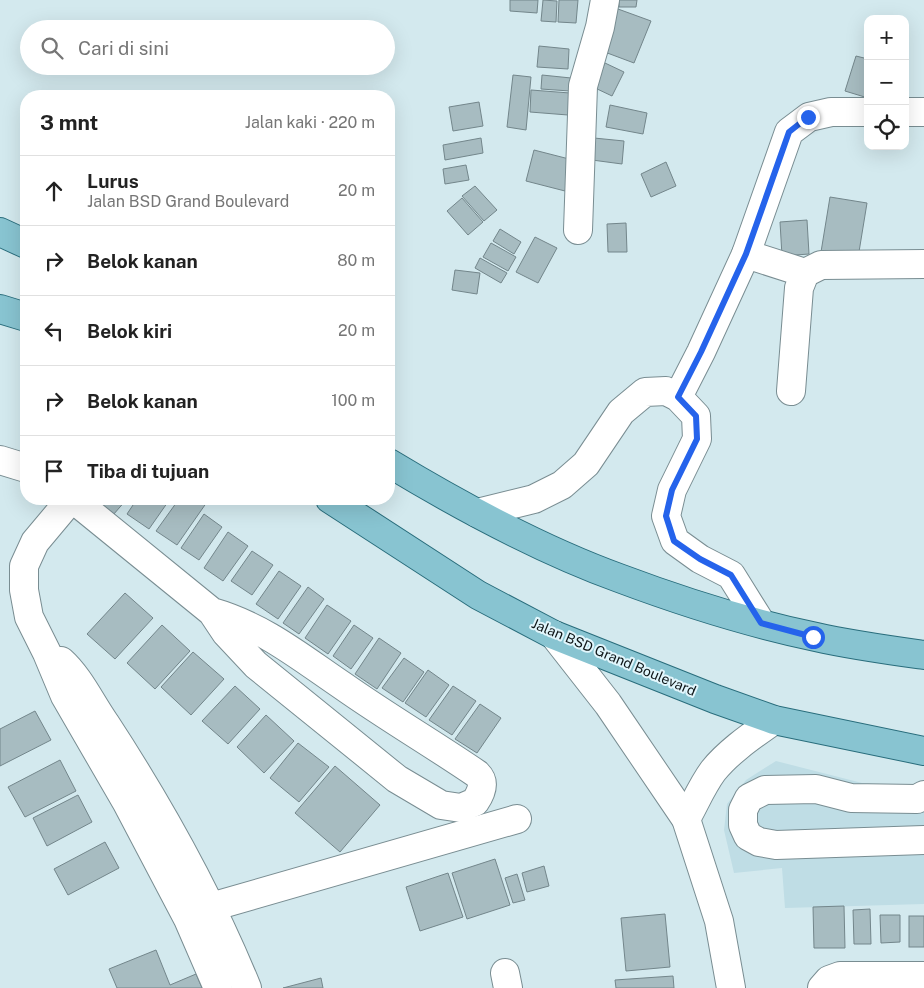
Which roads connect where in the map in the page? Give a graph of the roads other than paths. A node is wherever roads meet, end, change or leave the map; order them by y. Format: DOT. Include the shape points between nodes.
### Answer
graph roads {
  1 [pos="606,0"];
  2 [pos="864,112"];
  3 [pos="909,112"];
  4 [pos="924,112"];
  5 [pos="578,230"];
  6 [pos="0,232"];
  7 [pos="20,241"];
  8 [pos="0,250"];
  9 [pos="746,254"];
  10 [pos="20,256"];
  11 [pos="924,264"];
  12 [pos="806,273"];
  13 [pos="0,309"];
  14 [pos="20,314"];
  15 [pos="790,391"];
  16 [pos="678,397"];
  17 [pos="0,460"];
  18 [pos="20,466"];
  19 [pos="395,466"];
  20 [pos="67,505"];
  21 [pos="79,505"];
  22 [pos="339,505"];
  23 [pos="477,512"];
  24 [pos="212,612"];
  25 [pos="761,623"];
  26 [pos="554,635"];
  27 [pos="924,655"];
  28 [pos="774,720"];
  29 [pos="920,750"];
  30 [pos="924,795"];
  31 [pos="851,798"];
  32 [pos="517,819"];
  33 [pos="686,819"];
  34 [pos="851,827"];
  35 [pos="924,840"];
  36 [pos="199,913"];
  37 [pos="924,976"];
  38 [pos="218,988"];
  39 [pos="247,988"];
  40 [pos="731,988"];
  41 [pos="822,988"];
  1 -- 5 [label="street" via="583,86"];
  2 -- 9 [label="street" via="831,112 808,117 789,132"];
  3 -- 4 [label="street"];
  6 -- 7 [label="main road"];
  8 -- 10 [label="main road"];
  9 -- 12 [label="street"];
  9 -- 16 [label="street"];
  11 -- 12 [label="street" via="821,265"];
  12 -- 15 [label="street" via="799,288"];
  13 -- 14 [label="main road"];
  16 -- 23 [label="street" via="666,390 645,392 621,412 586,464 562,485 534,499"];
  16 -- 25 [label="street" via="696,416 697,439 672,490 666,516 674,541 731,575"];
  17 -- 18 [label="street"];
  19 -- 23 [label="main road"];
  20 -- 36 [label="street" via="35,542 24,566 26,608 64,696 136,796"];
  21 -- 24 [label="street"];
  22 -- 26 [label="main road, Jalan BSD Grand Boulevard" via="478,595"];
  23 -- 25 [label="main road" via="611,575"];
  24 -- 24 [label="street" via="245,623 282,644 477,774 482,787 475,802 461,808 441,805 397,779 256,666"];
  25 -- 27 [label="main road" via="844,643"];
  26 -- 28 [label="main road, Jalan BSD Grand Boulevard"];
  26 -- 33 [label="street" via="608,704"];
  28 -- 29 [label="main road, Jalan BSD Grand Boulevard"];
  28 -- 33 [label="street" via="715,770"];
  30 -- 31 [label="street" via="917,799"];
  31 -- 34 [label="street"];
  31 -- 35 [label="street" via="816,789 765,790 749,798 743,810 743,825 748,836 776,845"];
  32 -- 36 [label="street"];
  33 -- 40 [label="street" via="720,921"];
  36 -- 38 [label="street"];
  36 -- 39 [label="street" via="233,954"];
  37 -- 41 [label="street" via="840,976 829,980"];
}
